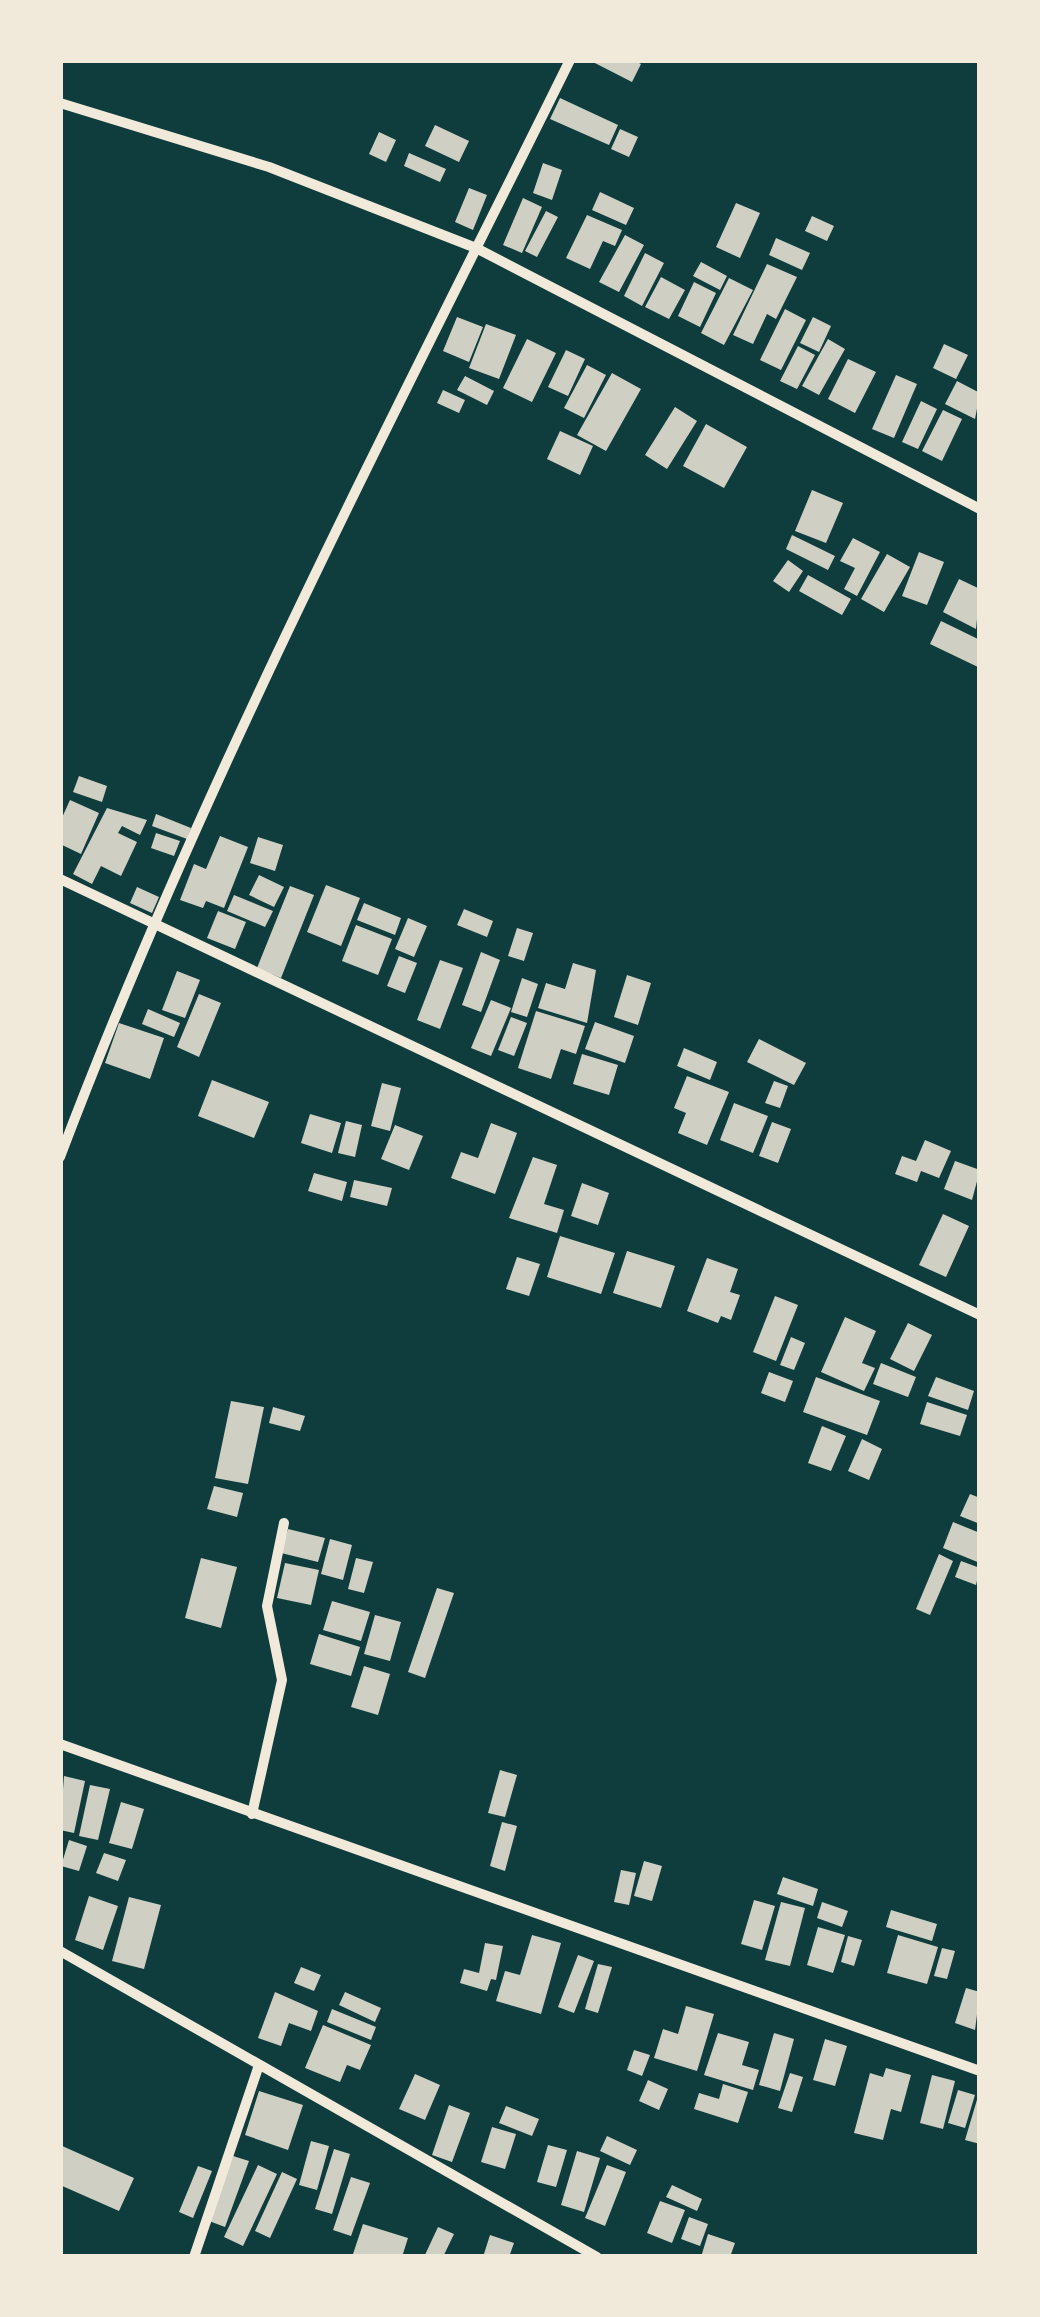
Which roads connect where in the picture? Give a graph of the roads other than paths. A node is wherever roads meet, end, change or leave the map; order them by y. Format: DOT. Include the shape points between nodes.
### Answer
graph roads {
  1 [pos="570,60"];
  2 [pos="60,103"];
  3 [pos="476,248"];
  4 [pos="980,509"];
  5 [pos="60,880"];
  6 [pos="153,920"];
  7 [pos="60,1157"];
  8 [pos="980,1315"];
  9 [pos="284,1523"];
  10 [pos="60,1744"];
  11 [pos="252,1814"];
  12 [pos="60,1951"];
  13 [pos="260,2065"];
  14 [pos="980,2071"];
  15 [pos="194,2257"];
  16 [pos="598,2257"];
  1 -- 3 [label="street"];
  2 -- 3 [label="street" via="269,166"];
  3 -- 4 [label="street"];
  3 -- 6 [label="street"];
  5 -- 6 [label="street"];
  6 -- 7 [label="street"];
  6 -- 8 [label="street"];
  9 -- 11 [label="street" via="267,1606 282,1680"];
  10 -- 11 [label="street"];
  11 -- 14 [label="street"];
  12 -- 13 [label="street"];
  13 -- 15 [label="street"];
  13 -- 16 [label="street"];
}
